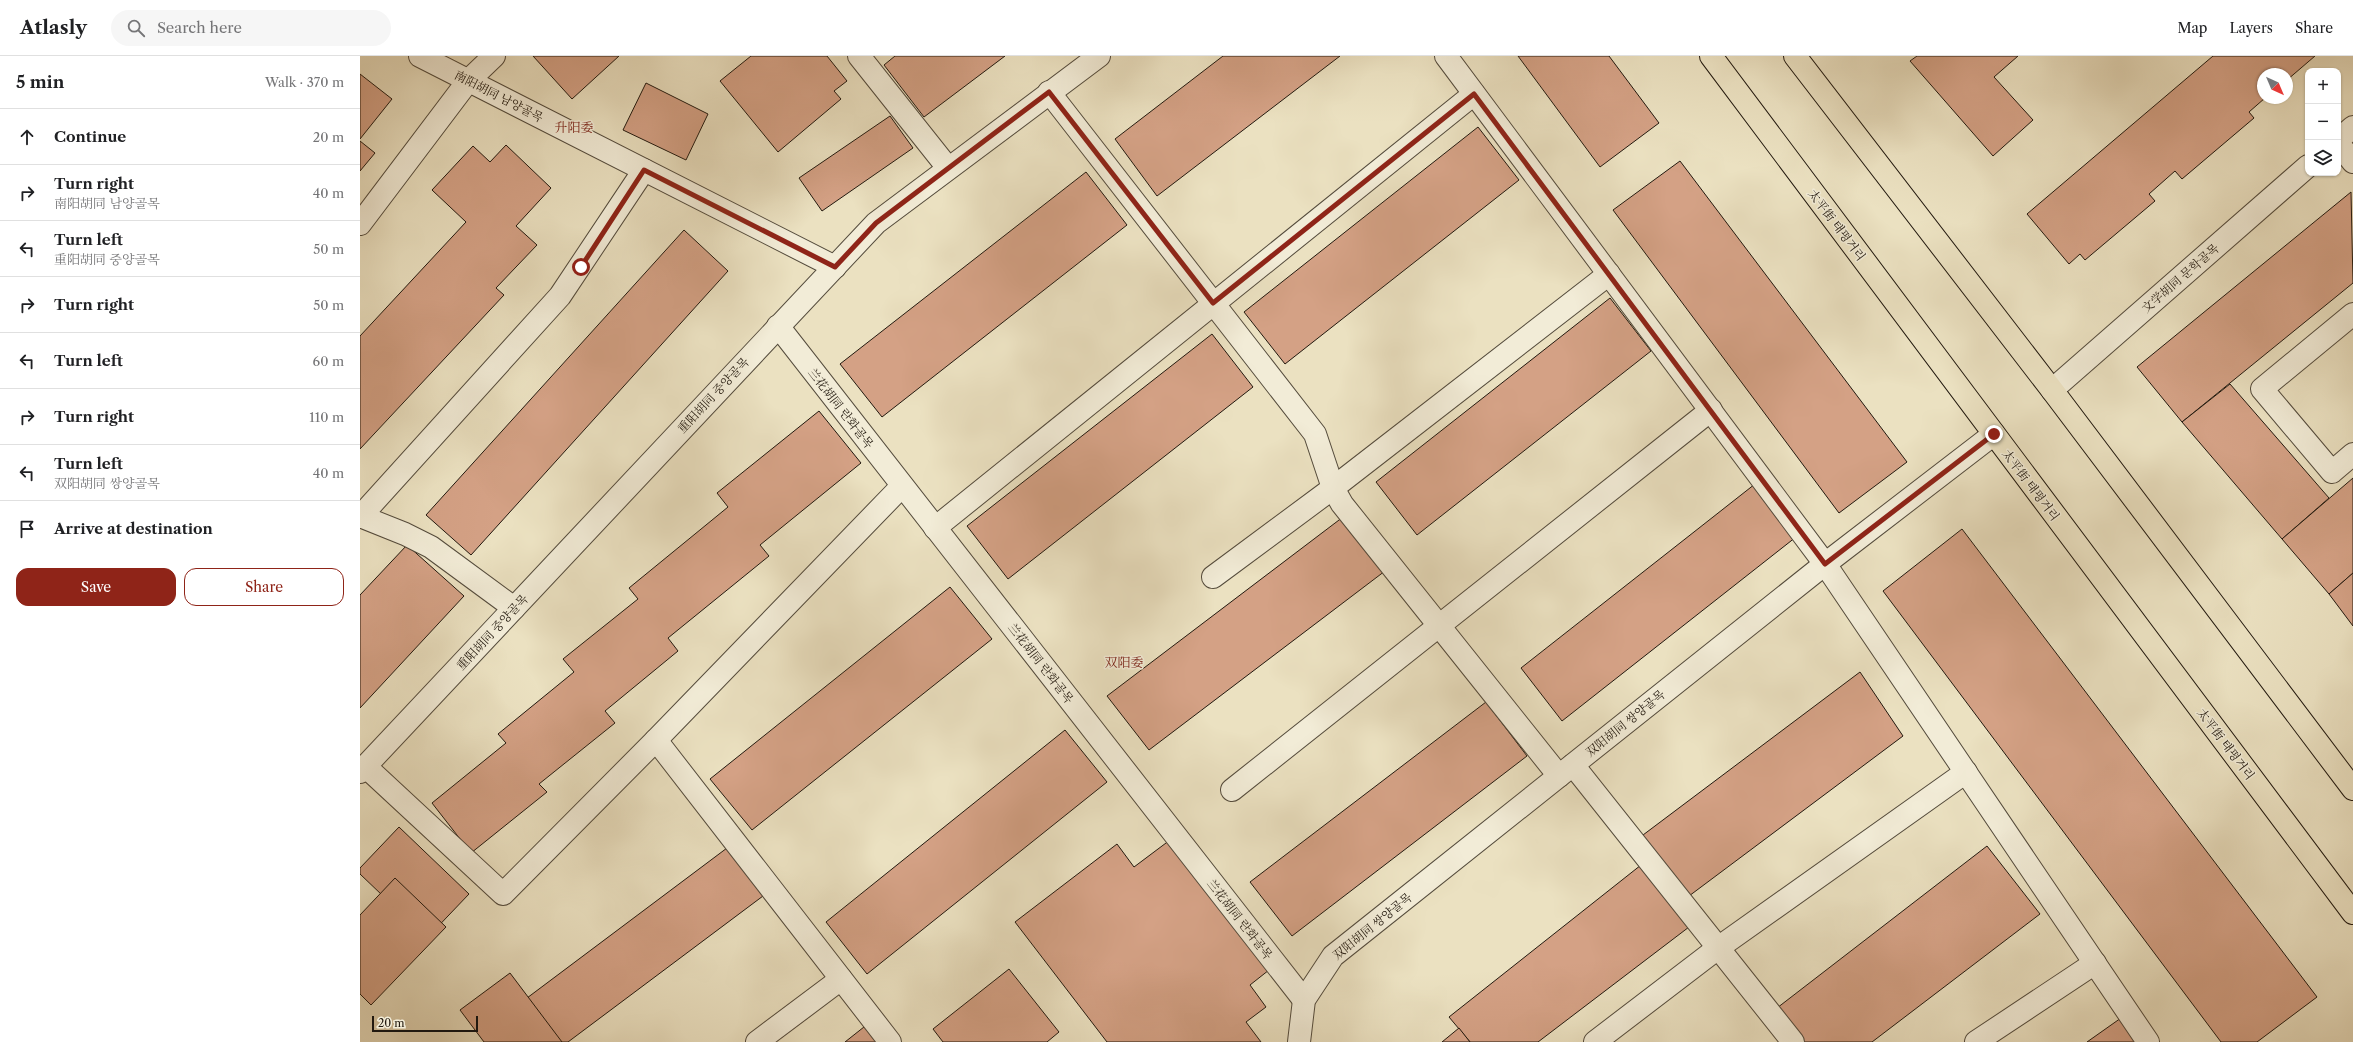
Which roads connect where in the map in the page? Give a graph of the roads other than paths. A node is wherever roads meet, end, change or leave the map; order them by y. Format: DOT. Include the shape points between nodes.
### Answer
graph roads {
  1 [pos="420,56"];
  2 [pos="494,56"];
  3 [pos="859,56"];
  4 [pos="1099,56"];
  5 [pos="1446,56"];
  6 [pos="1711,56"];
  7 [pos="1795,56"];
  8 [pos="468,81"];
  9 [pos="1049,92"];
  10 [pos="1474,94"];
  11 [pos="2353,127"];
  12 [pos="2340,140"];
  13 [pos="2341,146"];
  14 [pos="2353,162"];
  15 [pos="948,168"];
  16 [pos="2305,169"];
  17 [pos="644,170"];
  18 [pos="360,224"];
  19 [pos="835,267"];
  20 [pos="1609,274"];
  21 [pos="1213,303"];
  22 [pos="2353,314"];
  23 [pos="778,326"];
  24 [pos="2052,390"];
  25 [pos="1711,410"];
  26 [pos="1994,434"];
  27 [pos="2353,454"];
  28 [pos="902,486"];
  29 [pos="1333,488"];
  30 [pos="360,516"];
  31 [pos="935,528"];
  32 [pos="1825,564"];
  33 [pos="1213,577"];
  34 [pos="514,608"];
  35 [pos="1439,626"];
  36 [pos="656,740"];
  37 [pos="363,769"];
  38 [pos="1566,770"];
  39 [pos="1966,772"];
  40 [pos="2353,789"];
  41 [pos="1232,790"];
  42 [pos="2353,913"];
  43 [pos="1718,948"];
  44 [pos="2095,963"];
  45 [pos="841,978"];
  46 [pos="1304,1000"];
  47 [pos="1784,1039"];
  48 [pos="757,1042"];
  49 [pos="890,1042"];
  50 [pos="1299,1042"];
  51 [pos="1595,1042"];
  52 [pos="1976,1042"];
  53 [pos="2148,1042"];
  1 -- 8 [label="street, 南阳胡同 남양골목"];
  2 -- 8 [label="street"];
  3 -- 15 [label="street"];
  4 -- 9 [label="street, 重阳胡同 중양골목"];
  5 -- 10 [label="street"];
  6 -- 26 [label="main road, 太平街 태평거리"];
  7 -- 24 [label="main road"];
  8 -- 17 [label="street, 南阳胡同 남양골목"];
  8 -- 18 [label="street"];
  9 -- 15 [label="street, 重阳胡同 중양골목"];
  9 -- 21 [label="street"];
  10 -- 20 [label="street"];
  10 -- 21 [label="street"];
  11 -- 12 [label="street"];
  13 -- 14 [label="street"];
  15 -- 19 [label="street, 重阳胡同 중양골목" via="876,223"];
  16 -- 24 [label="street, 文学胡同 문학골목"];
  17 -- 19 [label="street, 南阳胡同 남양골목"];
  17 -- 30 [label="street" via="560,296"];
  19 -- 23 [label="street, 重阳胡同 중양골목"];
  20 -- 25 [label="street"];
  20 -- 29 [label="street"];
  21 -- 29 [label="street" via="1315,434"];
  21 -- 31 [label="street"];
  22 -- 27 [label="street" via="2262,389 2332,472"];
  23 -- 28 [label="street, 兰花胡同 란화골목"];
  23 -- 34 [label="street, 重阳胡同 중양골목"];
  24 -- 40 [label="main road"];
  25 -- 32 [label="street"];
  25 -- 35 [label="street"];
  26 -- 32 [label="street, 双阳胡同 쌍양골목"];
  26 -- 42 [label="main road, 太平街 태평거리"];
  28 -- 31 [label="street, 兰花胡同 란화골목"];
  28 -- 36 [label="street"];
  29 -- 33 [label="street"];
  29 -- 35 [label="street" via="1342,504"];
  30 -- 34 [label="street" via="431,547"];
  31 -- 46 [label="street, 兰花胡同 란화골목"];
  32 -- 38 [label="street, 双阳胡同 쌍양골목"];
  32 -- 39 [label="street"];
  34 -- 37 [label="street, 重阳胡同 중양골목"];
  35 -- 38 [label="street"];
  35 -- 41 [label="street"];
  36 -- 37 [label="street" via="503,894"];
  36 -- 45 [label="street"];
  38 -- 43 [label="street"];
  38 -- 46 [label="street, 双阳胡同 쌍양골목" via="1332,956"];
  39 -- 43 [label="street"];
  39 -- 44 [label="street"];
  43 -- 47 [label="street"];
  43 -- 51 [label="street"];
  44 -- 52 [label="street"];
  44 -- 53 [label="street"];
  45 -- 48 [label="street"];
  45 -- 49 [label="street"];
  46 -- 50 [label="street, 双阳胡同 쌍양골목"];
}
